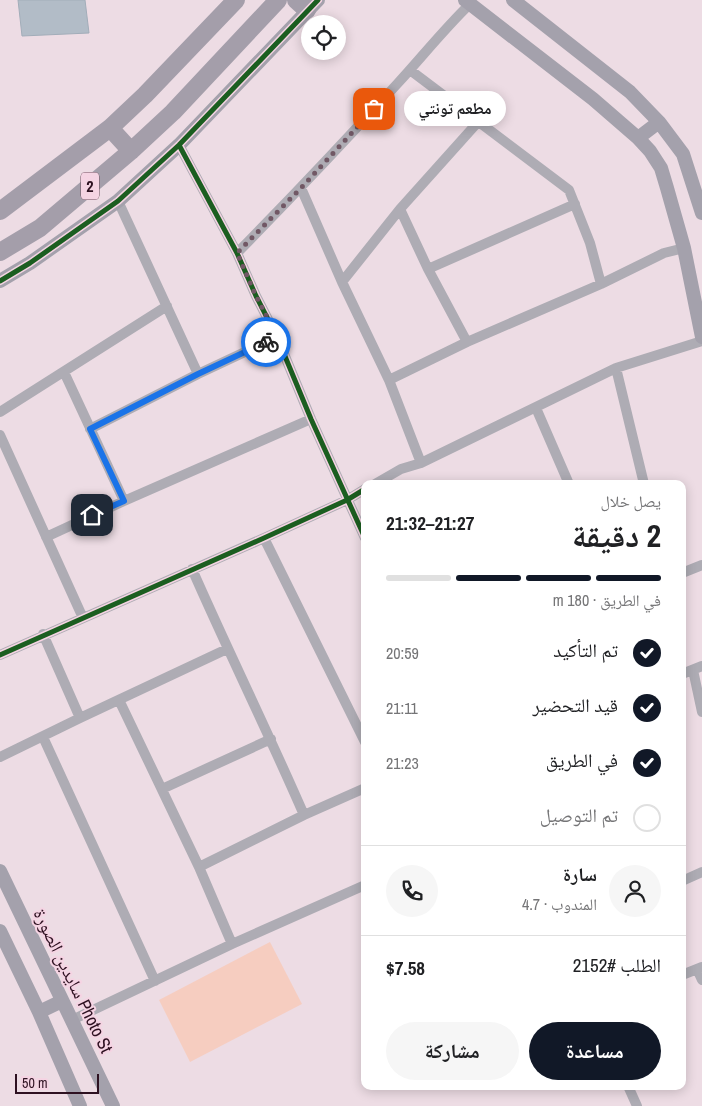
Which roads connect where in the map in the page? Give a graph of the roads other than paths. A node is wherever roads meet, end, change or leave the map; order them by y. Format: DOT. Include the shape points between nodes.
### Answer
graph roads {
  1 [pos="278,0"];
  2 [pos="513,0"];
  3 [pos="467,2"];
  4 [pos="307,3"];
  5 [pos="231,4"];
  6 [pos="410,70"];
  7 [pos="478,122"];
  8 [pos="659,122"];
  9 [pos="110,128"];
  10 [pos="638,138"];
  11 [pos="179,145"];
  12 [pos="131,151"];
  13 [pos="301,188"];
  14 [pos="118,201"];
  15 [pos="575,204"];
  16 [pos="400,209"];
  17 [pos="0,211"];
  18 [pos="702,213"];
  19 [pos="684,248"];
  20 [pos="0,252"];
  21 [pos="237,253"];
  22 [pos="428,269"];
  23 [pos="0,281"];
  24 [pos="342,282"];
  25 [pos="601,284"];
  26 [pos="167,306"];
  27 [pos="277,336"];
  28 [pos="702,339"];
  29 [pos="467,342"];
  30 [pos="616,368"];
  31 [pos="64,372"];
  32 [pos="198,374"];
  33 [pos="389,380"];
  34 [pos="536,408"];
  35 [pos="0,412"];
  36 [pos="311,419"];
  37 [pos="90,429"];
  38 [pos="0,435"];
  39 [pos="421,463"];
  40 [pos="382,480"];
  41 [pos="567,480"];
  42 [pos="643,480"];
  43 [pos="361,491"];
  44 [pos="347,500"];
  45 [pos="124,501"];
  46 [pos="361,530"];
  47 [pos="46,537"];
  48 [pos="264,538"];
  49 [pos="702,566"];
  50 [pos="192,569"];
  51 [pos="686,572"];
  52 [pos="83,618"];
  53 [pos="43,634"];
  54 [pos="227,649"];
  55 [pos="0,655"];
  56 [pos="697,668"];
  57 [pos="119,700"];
  58 [pos="702,712"];
  59 [pos="80,718"];
  60 [pos="361,734"];
  61 [pos="43,737"];
  62 [pos="271,739"];
  63 [pos="0,757"];
  64 [pos="162,789"];
  65 [pos="361,790"];
  66 [pos="304,815"];
  67 [pos="199,866"];
  68 [pos="0,871"];
  69 [pos="702,872"];
  70 [pos="686,879"];
  71 [pos="361,887"];
  72 [pos="0,931"];
  73 [pos="232,944"];
  74 [pos="699,968"];
  75 [pos="686,973"];
  76 [pos="702,980"];
  77 [pos="154,981"];
  78 [pos="62,1001"];
  79 [pos="39,1012"];
  80 [pos="72,1020"];
  81 [pos="630,1090"];
  82 [pos="80,1106"];
  83 [pos="113,1106"];
  84 [pos="638,1106"];
  1 -- 12 [label="highway, 2" via="173,112"];
  2 -- 8 [label="street" via="630,92"];
  3 -- 6 [label="street"];
  3 -- 10 [label="street" via="594,99"];
  4 -- 11 [label="street"];
  5 -- 9 [label="highway, 2" via="145,96"];
  6 -- 7 [label="street"];
  6 -- 13 [label="street"];
  7 -- 15 [label="street" via="569,190"];
  7 -- 16 [label="street"];
  8 -- 10 [label="street"];
  8 -- 18 [label="street" via="683,154"];
  9 -- 12 [label="highway"];
  9 -- 17 [label="highway, 2"];
  10 -- 19 [label="street" via="661,168"];
  11 -- 14 [label="street"];
  11 -- 21 [label="street"];
  12 -- 20 [label="highway, 2" via="40,228"];
  13 -- 21 [label="street"];
  13 -- 24 [label="street"];
  14 -- 23 [label="street"];
  14 -- 26 [label="street"];
  15 -- 22 [label="street"];
  15 -- 25 [label="street" via="590,242"];
  16 -- 22 [label="street"];
  16 -- 24 [label="street"];
  19 -- 25 [label="street" via="664,253"];
  19 -- 28 [label="street"];
  21 -- 27 [label="street"];
  22 -- 29 [label="street"];
  24 -- 33 [label="street"];
  25 -- 29 [label="street"];
  26 -- 31 [label="street"];
  26 -- 32 [label="street"];
  27 -- 32 [label="street"];
  27 -- 36 [label="street"];
  28 -- 30 [label="street"];
  29 -- 33 [label="street"];
  30 -- 34 [label="street"];
  30 -- 42 [label="street"];
  31 -- 35 [label="street"];
  31 -- 37 [label="street"];
  32 -- 37 [label="street"];
  33 -- 39 [label="street"];
  34 -- 39 [label="street"];
  34 -- 41 [label="street"];
  36 -- 44 [label="street"];
  36 -- 45 [label="street"];
  37 -- 45 [label="street"];
  38 -- 47 [label="street"];
  39 -- 40 [label="street"];
  43 -- 44 [label="street"];
  44 -- 46 [label="street"];
  44 -- 48 [label="street"];
  45 -- 47 [label="street"];
  47 -- 52 [label="street"];
  48 -- 50 [label="street"];
  48 -- 60 [label="street"];
  49 -- 51 [label="street"];
  50 -- 52 [label="street"];
  50 -- 54 [label="street"];
  52 -- 53 [label="street"];
  53 -- 55 [label="street"];
  53 -- 59 [label="street"];
  54 -- 57 [label="street"];
  54 -- 62 [label="street"];
  56 -- 58 [label="street"];
  57 -- 59 [label="street"];
  57 -- 64 [label="street"];
  59 -- 61 [label="street"];
  61 -- 63 [label="street"];
  61 -- 77 [label="street"];
  62 -- 64 [label="street"];
  62 -- 66 [label="street"];
  64 -- 67 [label="street"];
  65 -- 66 [label="street"];
  66 -- 67 [label="street"];
  67 -- 73 [label="street"];
  68 -- 78 [label="street, سايدين الصورة Photo St"];
  69 -- 70 [label="street"];
  71 -- 73 [label="street"];
  72 -- 79 [label="street"];
  73 -- 77 [label="street"];
  74 -- 75 [label="street"];
  74 -- 76 [label="street"];
  77 -- 80 [label="street"];
  78 -- 79 [label="street"];
  78 -- 80 [label="street, سايدين الصورة Photo St"];
  79 -- 82 [label="street"];
  80 -- 83 [label="street, سايدين الصورة Photo St"];
  81 -- 84 [label="street"];
}
